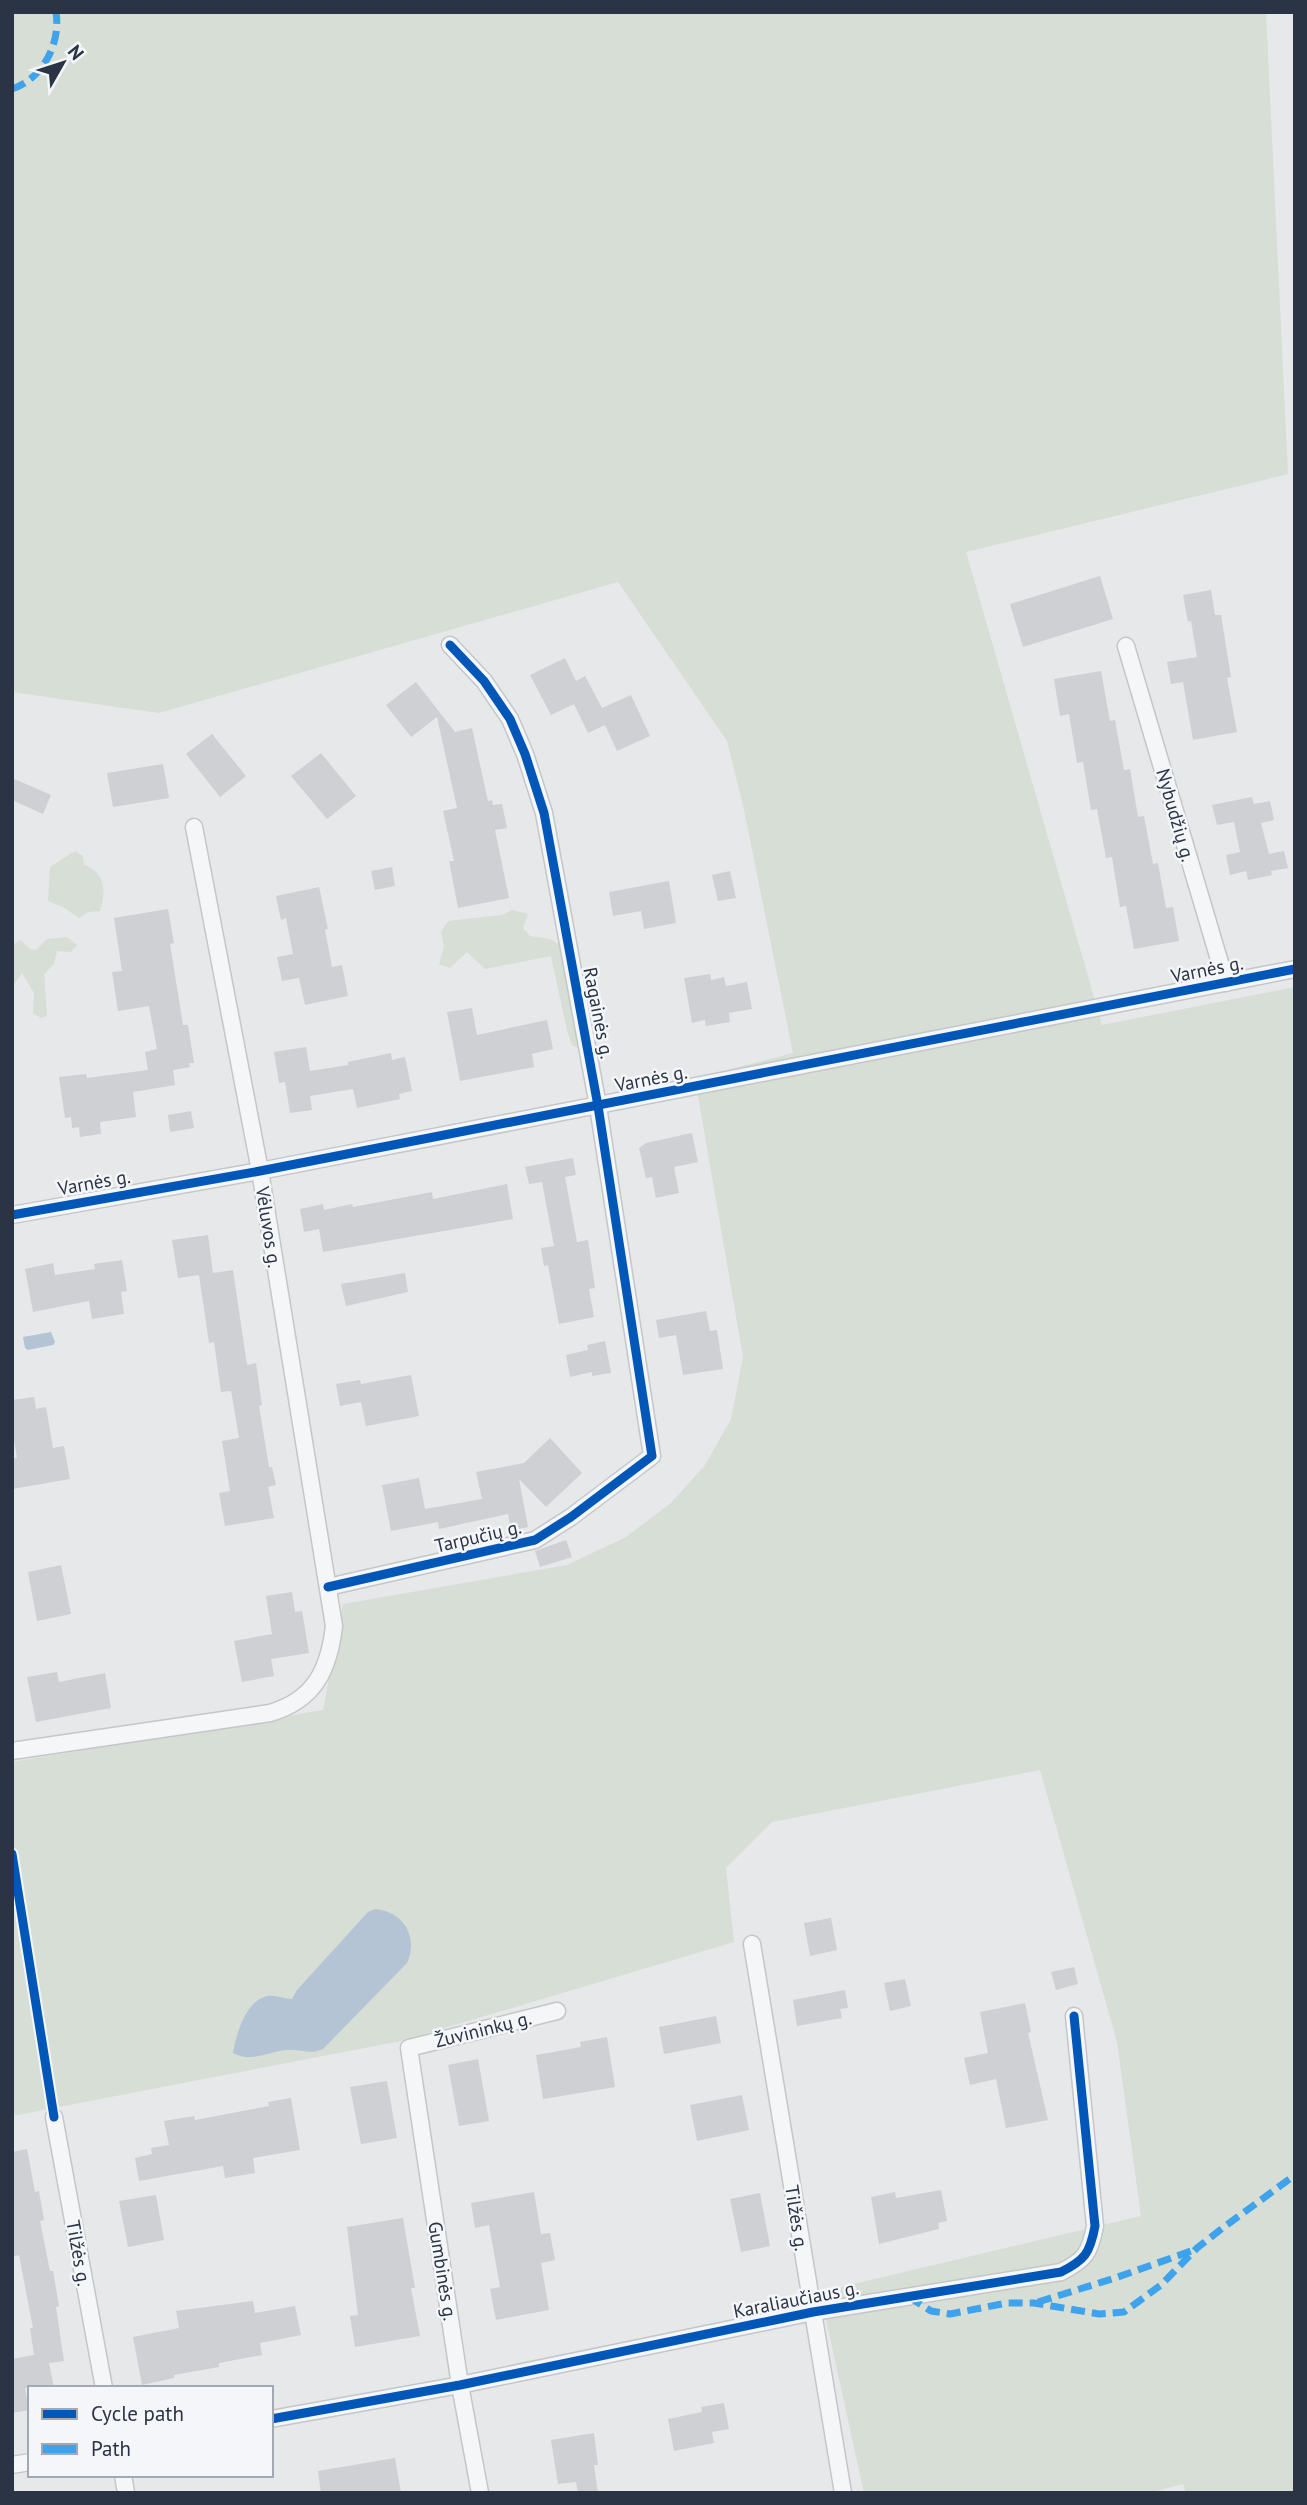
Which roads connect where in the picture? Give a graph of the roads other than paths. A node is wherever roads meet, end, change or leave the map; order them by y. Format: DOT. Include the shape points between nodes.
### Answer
graph roads {
  1 [pos="450,645"];
  2 [pos="1126,646"];
  3 [pos="194,827"];
  4 [pos="1295,970"];
  5 [pos="1226,984"];
  6 [pos="598,1106"];
  7 [pos="260,1171"];
  8 [pos="12,1214"];
  9 [pos="652,1456"];
  10 [pos="328,1587"];
  11 [pos="12,1751"];
  12 [pos="752,1944"];
  13 [pos="557,2011"];
  14 [pos="1074,2016"];
  15 [pos="409,2048"];
  16 [pos="54,2117"];
  17 [pos="813,2312"];
  18 [pos="460,2385"];
  19 [pos="104,2386"];
  20 [pos="273,2419"];
  21 [pos="480,2493"];
  22 [pos="843,2493"];
  1 -- 6 [label="street, Ragainės g." via="484,681 510,719 544,813"];
  2 -- 5 [label="street, Nybudžių g."];
  3 -- 7 [label="street, Vėluvos g."];
  4 -- 5 [label="street, Varnės g."];
  5 -- 6 [label="street, Varnės g."];
  6 -- 7 [label="street, Varnės g."];
  6 -- 9 [label="street, Ragainės g."];
  7 -- 8 [label="street, Varnės g."];
  7 -- 10 [label="street, Vėluvos g."];
  9 -- 10 [label="street, Tarpučių g." via="536,1540"];
  10 -- 11 [label="street" via="334,1626 331,1651 323,1674 300,1700 286,1708"];
  12 -- 17 [label="street, Tilžės g."];
  13 -- 15 [label="street, Žuvininkų g."];
  14 -- 17 [label="street, Karaliaučiaus g." via="1095,2226 1091,2247 1080,2263 1061,2272"];
  15 -- 18 [label="street, Gumbinės g."];
  16 -- 19 [label="street, Tilžės g."];
  17 -- 18 [label="street, Karaliaučiaus g."];
  17 -- 22 [label="street, Tilžės g."];
  18 -- 20 [label="street, Karaliaučiaus g."];
  18 -- 21 [label="street, Gumbinės g."];
}
